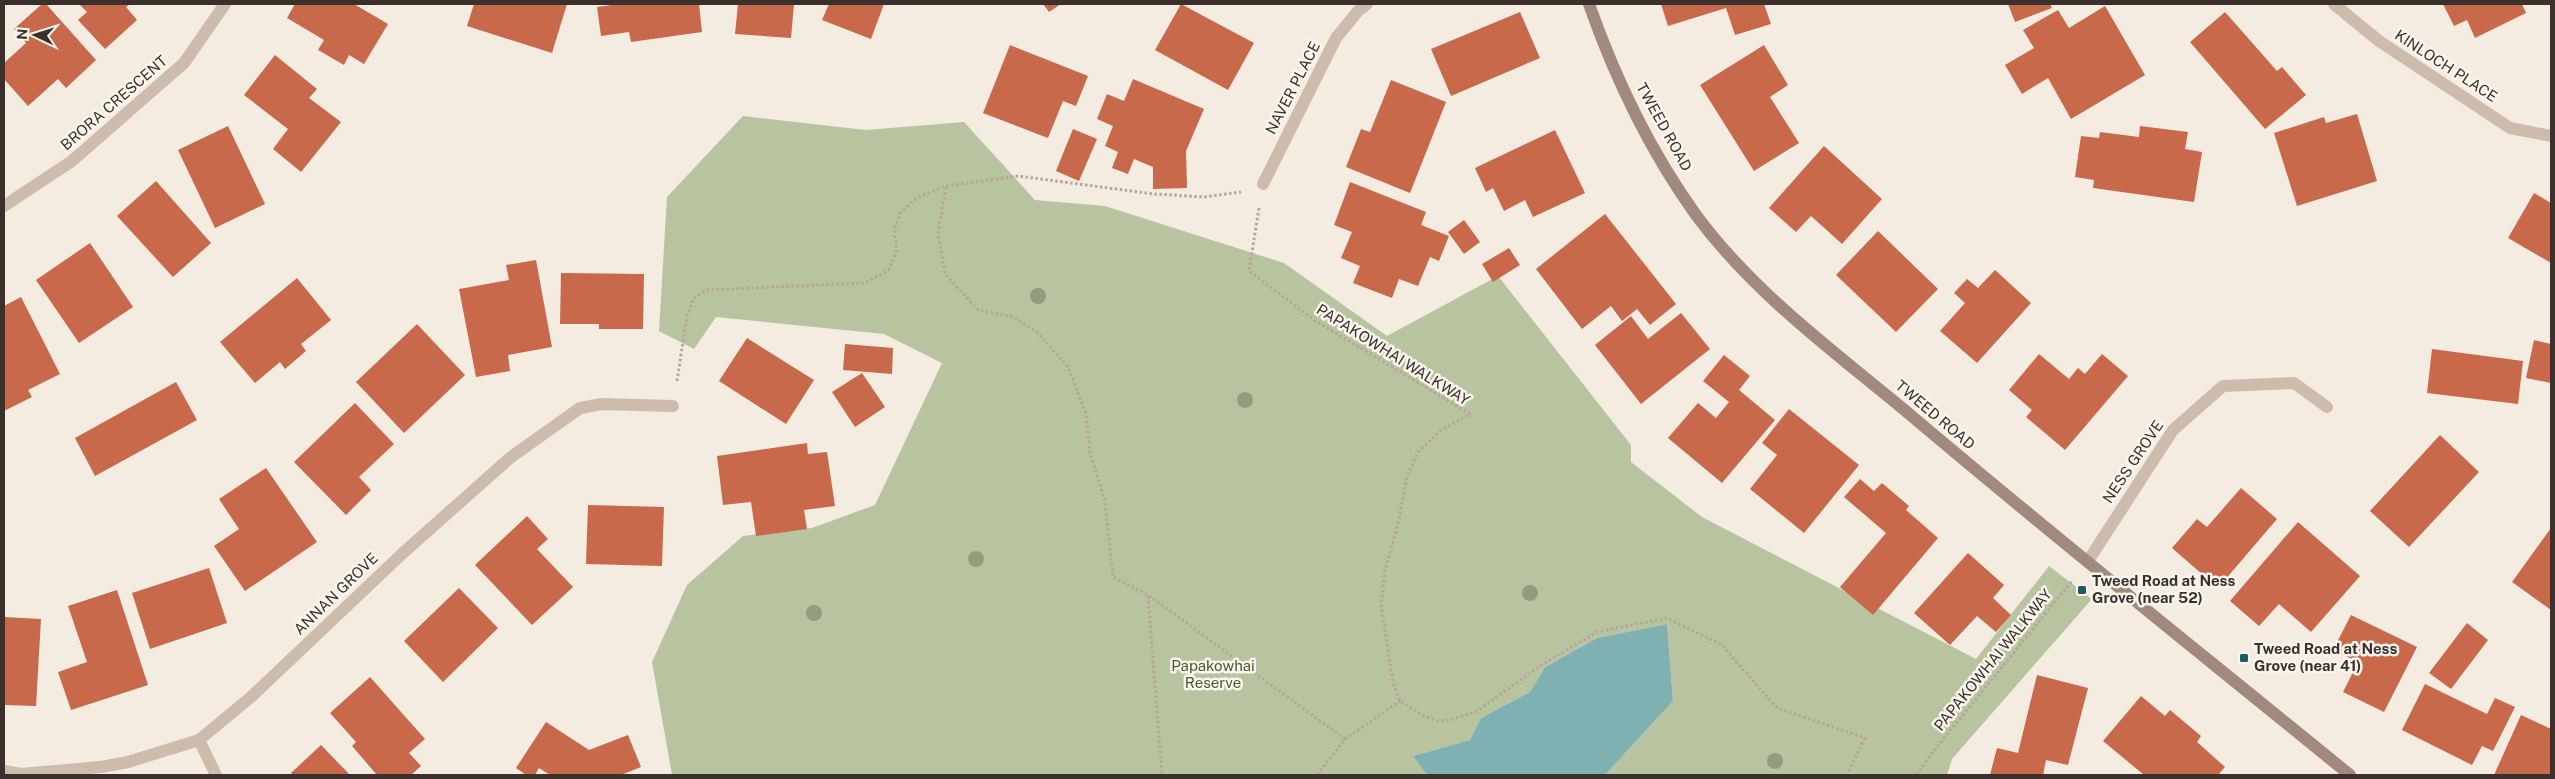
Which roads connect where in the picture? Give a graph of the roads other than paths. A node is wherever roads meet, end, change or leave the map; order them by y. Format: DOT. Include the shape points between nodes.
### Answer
graph roads {
  1 [pos="224,4"];
  2 [pos="1589,4"];
  3 [pos="2334,4"];
  4 [pos="1358,6"];
  5 [pos="2551,136"];
  6 [pos="1263,184"];
  7 [pos="4,206"];
  8 [pos="673,406"];
  9 [pos="2327,407"];
  10 [pos="2088,561"];
  11 [pos="199,740"];
  12 [pos="4,771"];
  13 [pos="216,775"];
  14 [pos="2350,775"];
  1 -- 7 [label="street, BRORA CRESCENT" via="184,63 72,161"];
  2 -- 10 [label="street, TWEED ROAD" via="1603,45 1662,161 1697,216 1741,267 1772,299"];
  3 -- 5 [label="street, KINLOCH PLACE" via="2379,41 2510,128"];
  4 -- 6 [label="street, NAVER PLACE" via="1336,38"];
  8 -- 11 [label="street, ANNAN GROVE" via="602,404 580,408 511,456 251,697"];
  9 -- 10 [label="street, NESS GROVE" via="2294,383 2223,386 2173,430"];
  10 -- 14 [label="street, TWEED ROAD"];
  11 -- 12 [label="street, ANNAN GROVE" via="101,768 21,774"];
  11 -- 13 [label="street"];
}
